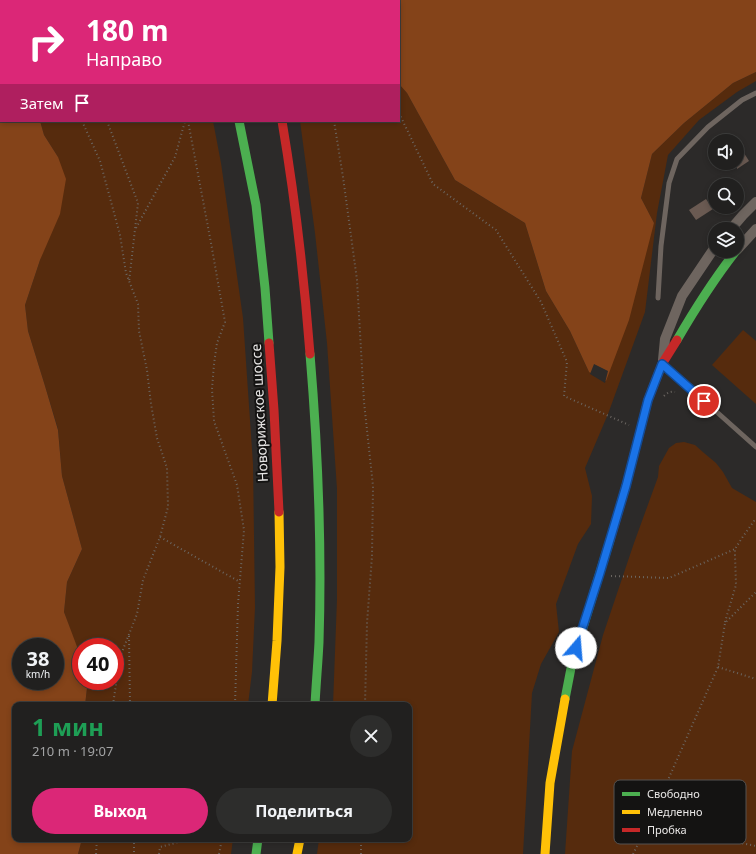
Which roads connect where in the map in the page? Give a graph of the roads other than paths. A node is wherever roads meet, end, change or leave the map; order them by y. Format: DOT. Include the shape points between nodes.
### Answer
graph roads {
  1 [pos="756,93"];
  2 [pos="239,122"];
  3 [pos="282,122"];
  4 [pos="756,202"];
  5 [pos="737,222"];
  6 [pos="756,229"];
  7 [pos="744,243"];
  8 [pos="708,257"];
  9 [pos="731,258"];
  10 [pos="658,298"];
  11 [pos="662,364"];
  12 [pos="756,447"];
  13 [pos="272,702"];
  14 [pos="314,702"];
  15 [pos="258,842"];
  16 [pos="300,842"];
  17 [pos="256,854"];
  18 [pos="298,854"];
  19 [pos="545,854"];
  1 -- 10 [label="lane" via="742,100 714,122 677,159 669,183"];
  2 -- 13 [label="main road, Новорижское шоссе" via="256,205 266,295 274,410 280,567"];
  3 -- 14 [label="main road" via="302,269 315,407 320,567 319,643"];
  4 -- 5 [label="street"];
  6 -- 7 [label="street"];
  8 -- 11 [label="street" via="682,296 665,339"];
  9 -- 11 [label="main road" via="699,303"];
  11 -- 12 [label="lane"];
  11 -- 19 [label="main road" via="648,400 624,494 572,663 550,783"];
  15 -- 17 [label="main road"];
  16 -- 18 [label="main road"];
}
